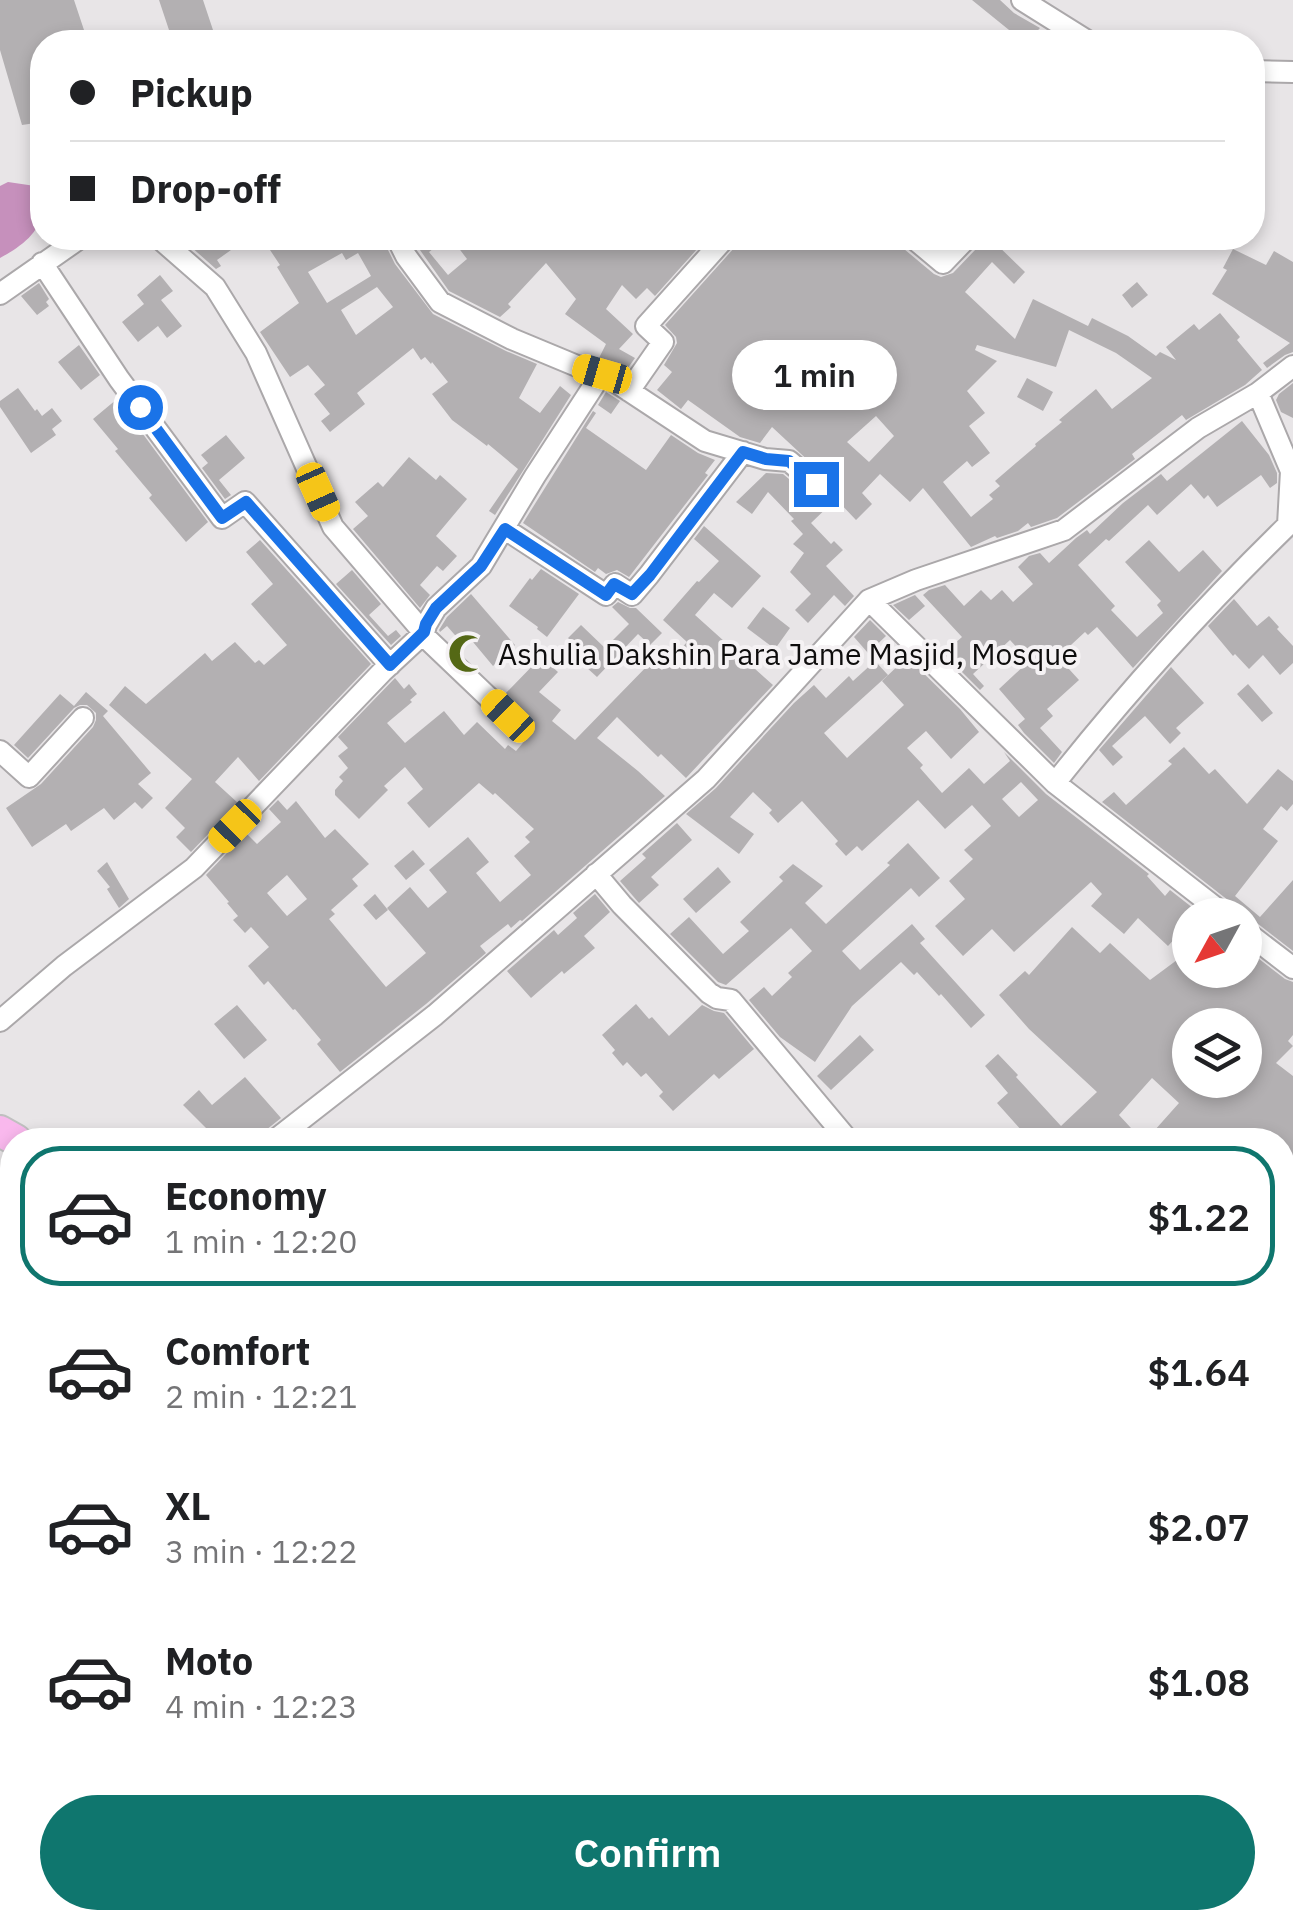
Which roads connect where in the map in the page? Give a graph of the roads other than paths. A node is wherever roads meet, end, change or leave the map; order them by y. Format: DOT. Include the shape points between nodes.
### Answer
graph roads {
  1 [pos="1022,0"];
  2 [pos="1070,30"];
  3 [pos="1265,71"];
  4 [pos="1293,72"];
  5 [pos="62,250"];
  6 [pos="173,250"];
  7 [pos="403,250"];
  8 [pos="714,250"];
  9 [pos="927,250"];
  10 [pos="955,250"];
  11 [pos="42,264"];
  12 [pos="0,294"];
  13 [pos="1293,366"];
  14 [pos="602,374"];
  15 [pos="629,391"];
  16 [pos="1258,393"];
  17 [pos="743,452"];
  18 [pos="816,484"];
  19 [pos="505,529"];
  20 [pos="869,600"];
  21 [pos="423,633"];
  22 [pos="390,665"];
  23 [pos="508,716"];
  24 [pos="83,718"];
  25 [pos="0,752"];
  26 [pos="1055,783"];
  27 [pos="596,874"];
  28 [pos="1203,898"];
  29 [pos="1262,943"];
  30 [pos="1293,968"];
  31 [pos="0,1021"];
  32 [pos="290,1128"];
  33 [pos="838,1128"];
  1 -- 2 [label="street"];
  3 -- 4 [label="street"];
  5 -- 11 [label="street"];
  6 -- 21 [label="street" via="215,287 256,353 333,527"];
  7 -- 14 [label="street" via="440,302"];
  8 -- 15 [label="street" via="646,326 664,342"];
  9 -- 10 [label="street" via="942,263"];
  11 -- 12 [label="street"];
  11 -- 22 [label="street" via="222,518 246,502"];
  13 -- 16 [label="street"];
  14 -- 15 [label="street"];
  14 -- 19 [label="street"];
  15 -- 17 [label="street" via="705,441"];
  16 -- 20 [label="street" via="1198,428 1064,530"];
  16 -- 26 [label="street" via="1291,470 1288,526 1217,594"];
  17 -- 18 [label="street" via="789,461"];
  17 -- 19 [label="street" via="632,594 614,584 606,595"];
  19 -- 21 [label="street" via="481,566 436,608"];
  20 -- 26 [label="street"];
  20 -- 27 [label="street" via="706,779"];
  21 -- 22 [label="street"];
  21 -- 23 [label="street"];
  22 -- 31 [label="street" via="194,868"];
  24 -- 25 [label="street" via="29,777"];
  26 -- 28 [label="street"];
  27 -- 32 [label="street"];
  27 -- 33 [label="street" via="709,993 732,1000"];
  29 -- 30 [label="street"];
}
